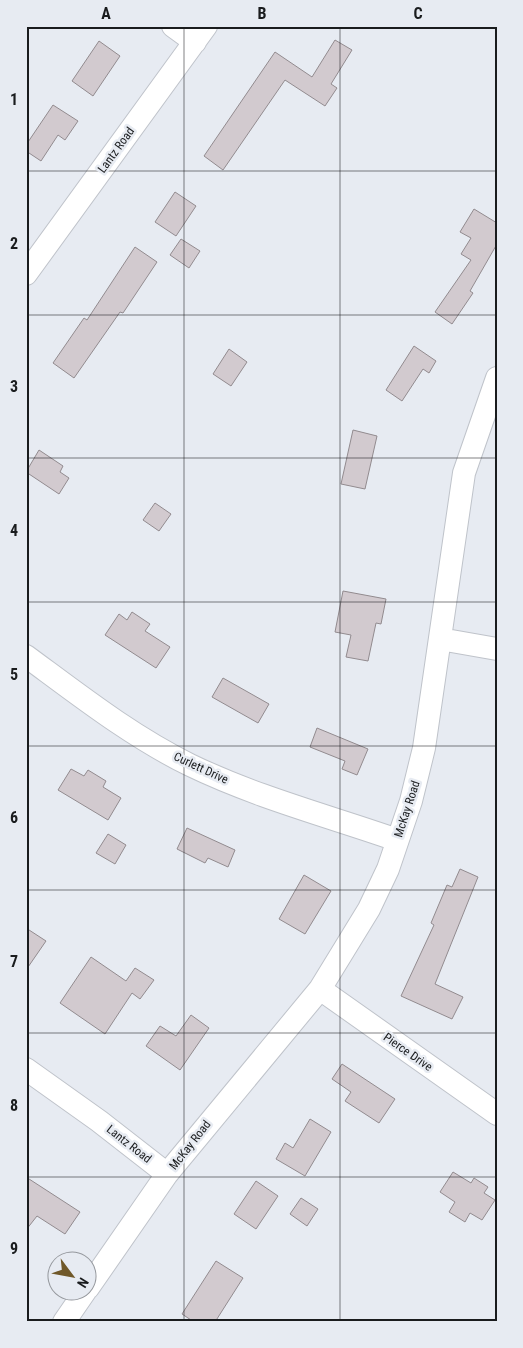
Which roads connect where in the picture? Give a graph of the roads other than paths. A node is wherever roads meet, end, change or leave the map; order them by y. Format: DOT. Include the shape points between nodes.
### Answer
graph roads {
  1 [pos="173,26"];
  2 [pos="200,34"];
  3 [pos="26,274"];
  4 [pos="497,378"];
  5 [pos="440,639"];
  6 [pos="497,649"];
  7 [pos="26,656"];
  8 [pos="397,840"];
  9 [pos="320,989"];
  10 [pos="26,1069"];
  11 [pos="497,1114"];
  12 [pos="167,1174"];
  13 [pos="98,1274"];
  14 [pos="80,1300"];
  15 [pos="64,1322"];
  1 -- 2 [label="street"];
  2 -- 3 [label="street, Lantz Road"];
  4 -- 5 [label="street, McKay Road" via="464,473"];
  5 -- 6 [label="street"];
  5 -- 8 [label="street, McKay Road" via="424,748"];
  7 -- 8 [label="street, Curlett Drive" via="116,721 191,765 239,786"];
  8 -- 9 [label="street, McKay Road" via="388,869 369,909"];
  9 -- 11 [label="street, Pierce Drive"];
  9 -- 12 [label="street, McKay Road"];
  10 -- 12 [label="street, Lantz Road"];
  12 -- 13 [label="street"];
  14 -- 15 [label="street"];
}
